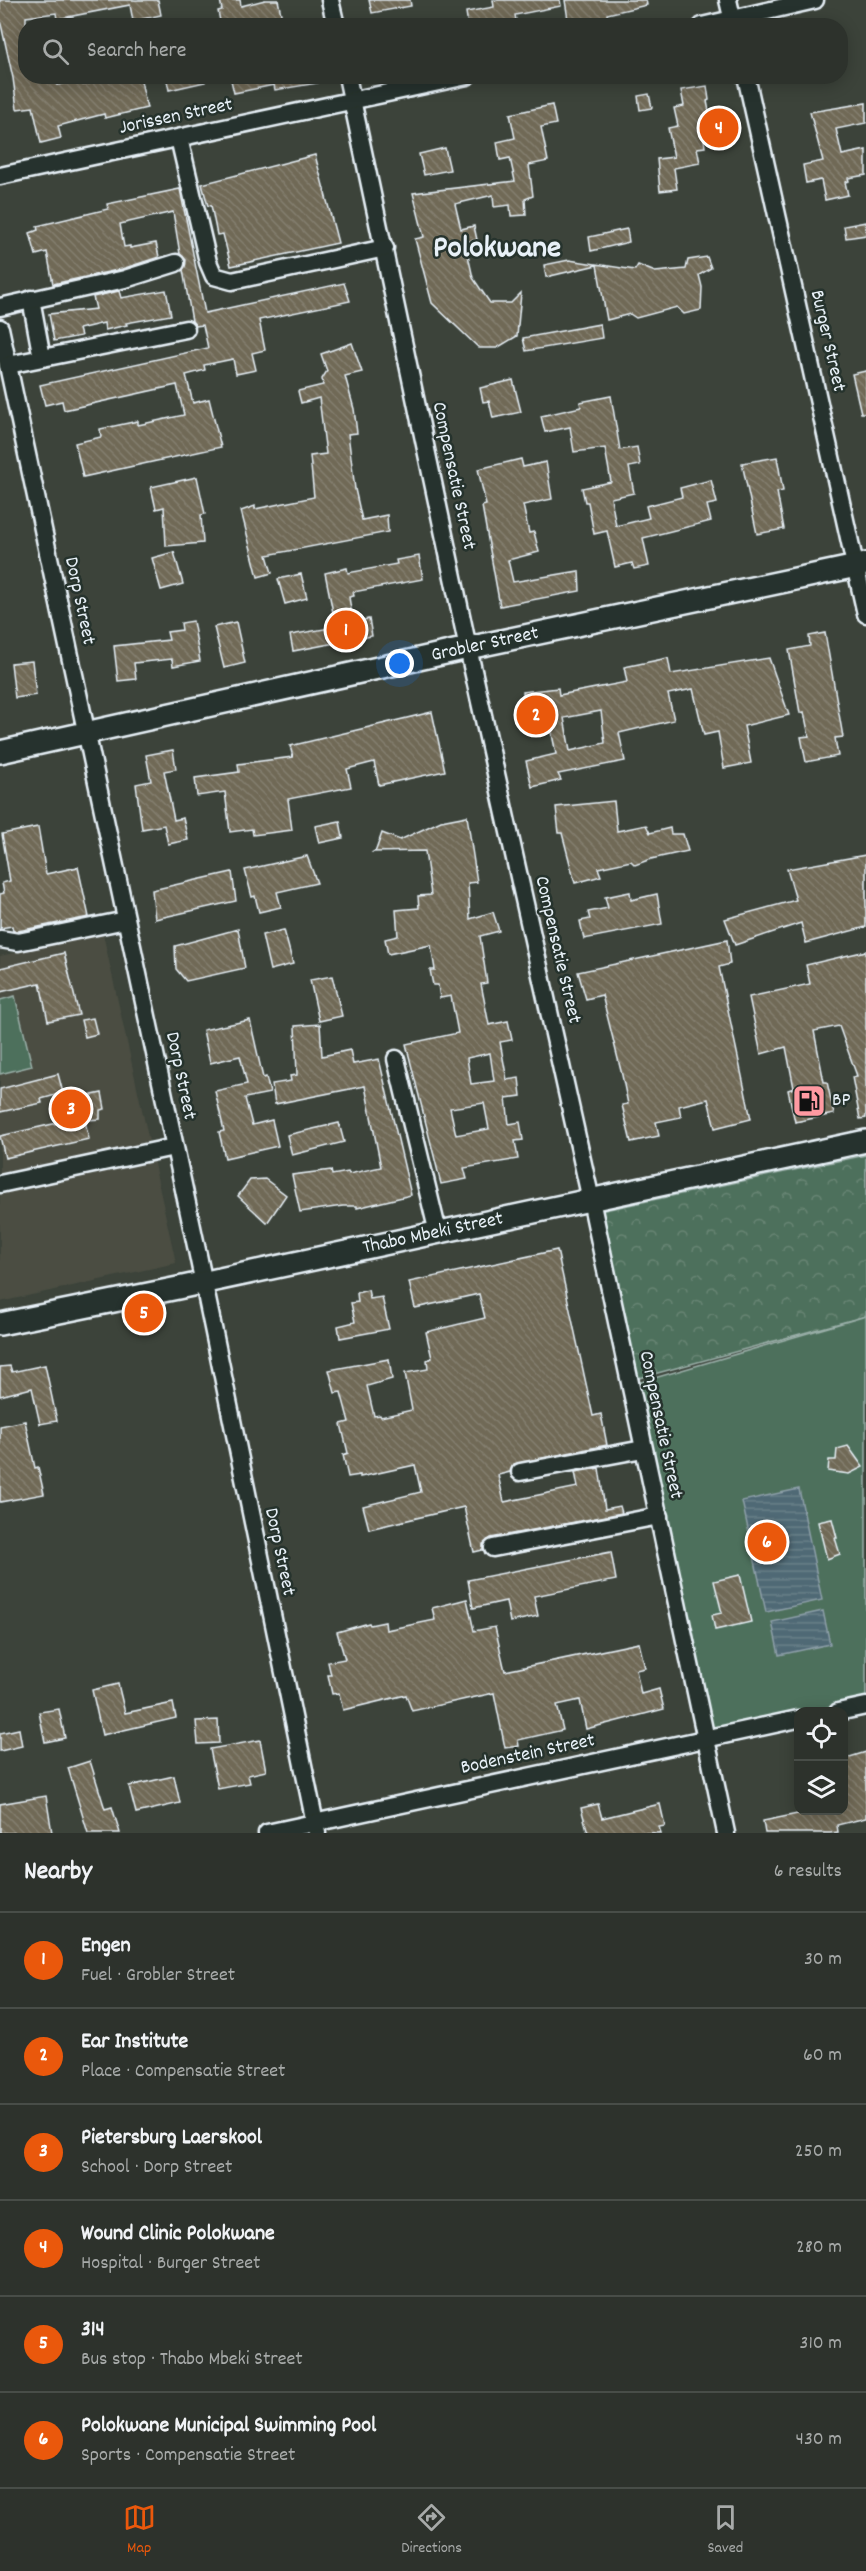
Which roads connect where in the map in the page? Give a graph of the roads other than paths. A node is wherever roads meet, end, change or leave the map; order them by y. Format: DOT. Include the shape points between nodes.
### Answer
graph roads {
  1 [pos="330,0"];
  2 [pos="728,0"];
  3 [pos="815,0"];
  4 [pos="334,18"];
  5 [pos="733,18"];
  6 [pos="749,18"];
  7 [pos="349,84"];
  8 [pos="431,84"];
  9 [pos="748,84"];
  10 [pos="353,101"];
  11 [pos="179,138"];
  12 [pos="0,176"];
  13 [pos="384,248"];
  14 [pos="176,263"];
  15 [pos="31,299"];
  16 [pos="0,307"];
  17 [pos="0,328"];
  18 [pos="186,329"];
  19 [pos="42,358"];
  20 [pos="8,365"];
  21 [pos="860,566"];
  22 [pos="866,614"];
  23 [pos="468,648"];
  24 [pos="86,732"];
  25 [pos="0,752"];
  26 [pos="126,920"];
  27 [pos="0,939"];
  28 [pos="396,1059"];
  29 [pos="866,1141"];
  30 [pos="174,1147"];
  31 [pos="0,1184"];
  32 [pos="591,1200"];
  33 [pos="438,1233"];
  34 [pos="203,1283"];
  35 [pos="0,1324"];
  36 [pos="643,1449"];
  37 [pos="519,1472"];
  38 [pos="659,1516"];
  39 [pos="493,1548"];
  40 [pos="866,1706"];
  41 [pos="848,1710"];
  42 [pos="794,1720"];
  43 [pos="705,1737"];
  44 [pos="316,1828"];
  45 [pos="267,1833"];
  46 [pos="726,1833"];
  1 -- 4 [label="street"];
  2 -- 5 [label="street"];
  3 -- 6 [label="street"];
  7 -- 10 [label="street, Compensatie Street"];
  8 -- 10 [label="street, Jorissen Street"];
  9 -- 21 [label="street, Burger Street"];
  10 -- 11 [label="street, Jorissen Street"];
  10 -- 13 [label="street, Compensatie Street"];
  11 -- 12 [label="street, Jorissen Street"];
  11 -- 13 [label="street" via="214,276 241,280"];
  13 -- 23 [label="street, Compensatie Street"];
  14 -- 15 [label="street" via="98,286"];
  15 -- 16 [label="street"];
  15 -- 19 [label="street"];
  17 -- 20 [label="street, Dorp Street"];
  18 -- 19 [label="street"];
  19 -- 20 [label="street"];
  20 -- 24 [label="street, Dorp Street"];
  21 -- 22 [label="street, Burger Street"];
  21 -- 23 [label="main road, Grobler Street"];
  23 -- 24 [label="main road, Grobler Street"];
  23 -- 32 [label="street, Compensatie Street"];
  24 -- 25 [label="main road, Grobler Street"];
  24 -- 26 [label="street, Dorp Street"];
  26 -- 27 [label="street" via="18,942"];
  26 -- 30 [label="street, Dorp Street"];
  28 -- 33 [label="street"];
  29 -- 32 [label="main road, Thabo Mbeki Street"];
  30 -- 31 [label="street"];
  30 -- 34 [label="street, Dorp Street"];
  32 -- 33 [label="main road, Thabo Mbeki Street"];
  32 -- 36 [label="street, Compensatie Street"];
  33 -- 34 [label="main road, Thabo Mbeki Street"];
  34 -- 35 [label="main road, Thabo Mbeki Street"];
  34 -- 44 [label="street, Dorp Street"];
  36 -- 37 [label="street"];
  36 -- 38 [label="street, Compensatie Street"];
  38 -- 39 [label="street"];
  38 -- 43 [label="street, Compensatie Street"];
  40 -- 41 [label="street"];
  42 -- 43 [label="street, Bodenstein Street"];
  43 -- 44 [label="street, Bodenstein Street"];
  43 -- 46 [label="street, Compensatie Street"];
  44 -- 45 [label="street, Bodenstein Street"];
}
